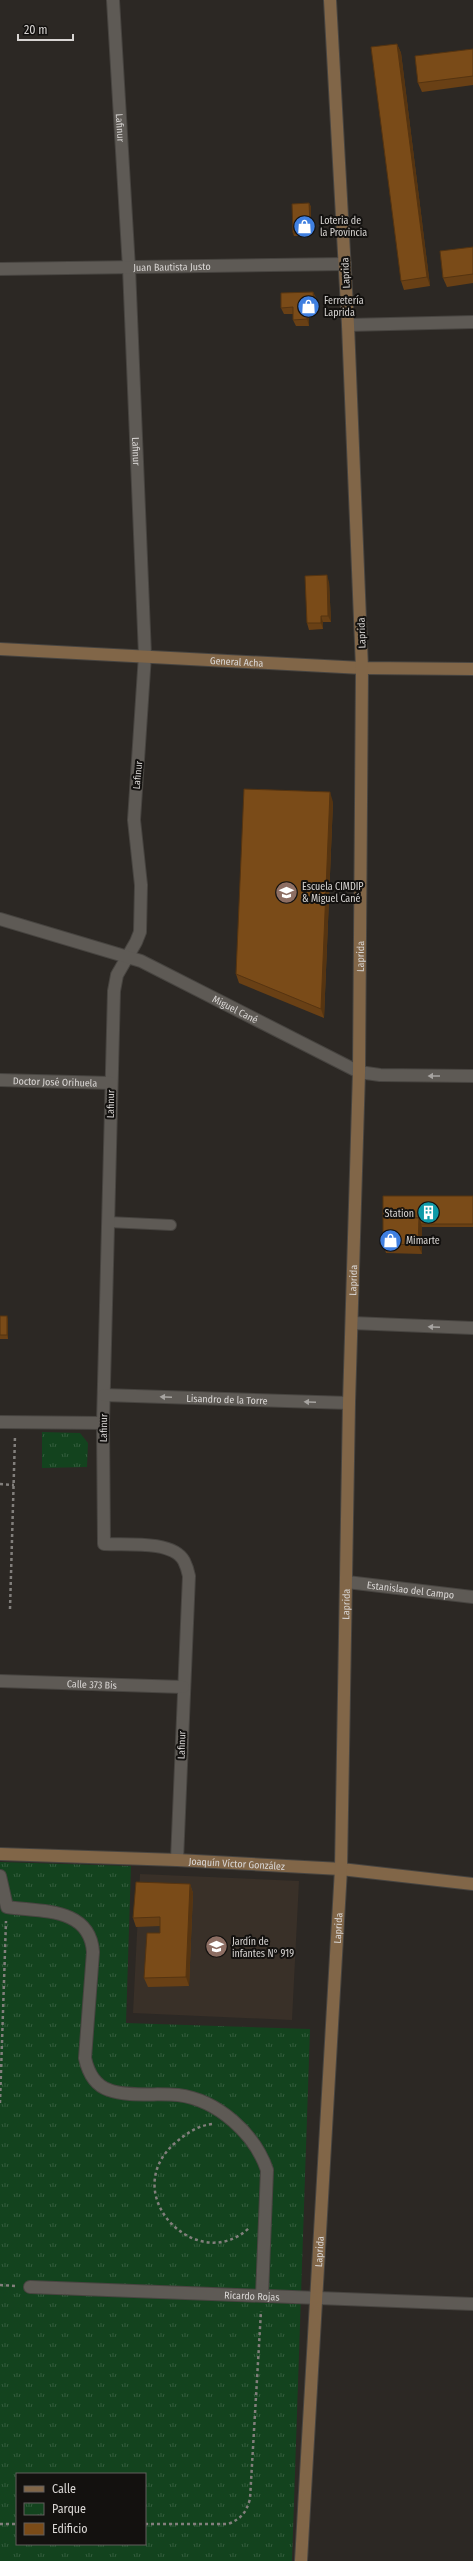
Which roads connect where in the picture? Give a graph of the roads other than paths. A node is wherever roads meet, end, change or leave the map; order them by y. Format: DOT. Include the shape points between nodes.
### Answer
graph roads {
  1 [pos="113,0"];
  2 [pos="330,0"];
  3 [pos="345,264"];
  4 [pos="129,268"];
  5 [pos="0,269"];
  6 [pos="473,322"];
  7 [pos="348,325"];
  8 [pos="0,649"];
  9 [pos="145,655"];
  10 [pos="362,668"];
  11 [pos="473,669"];
  12 [pos="0,919"];
  13 [pos="127,956"];
  14 [pos="359,1072"];
  15 [pos="473,1076"];
  16 [pos="0,1080"];
  17 [pos="111,1083"];
  18 [pos="108,1222"];
  19 [pos="171,1225"];
  20 [pos="352,1323"];
  21 [pos="473,1328"];
  22 [pos="104,1395"];
  23 [pos="349,1403"];
  24 [pos="0,1422"];
  25 [pos="103,1423"];
  26 [pos="347,1582"];
  27 [pos="473,1597"];
  28 [pos="0,1681"];
  29 [pos="183,1687"];
  30 [pos="0,1854"];
  31 [pos="177,1860"];
  32 [pos="341,1869"];
  33 [pos="0,1876"];
  34 [pos="473,1884"];
  35 [pos="30,2287"];
  36 [pos="262,2295"];
  37 [pos="316,2296"];
  38 [pos="473,2304"];
  39 [pos="301,2561"];
  1 -- 4 [label="street, Lafinur"];
  2 -- 3 [label="street, Laprida"];
  3 -- 4 [label="street, Juan Bautista Justo"];
  3 -- 7 [label="street, Laprida"];
  4 -- 5 [label="street, Juan Bautista Justo"];
  4 -- 9 [label="street, Lafinur"];
  6 -- 7 [label="street"];
  7 -- 10 [label="street, Laprida"];
  8 -- 9 [label="street, General Acha"];
  9 -- 10 [label="street, General Acha"];
  9 -- 13 [label="street, Lafinur" via="134,820 142,901 140,932"];
  10 -- 11 [label="street, General Acha"];
  10 -- 14 [label="street, Laprida"];
  12 -- 13 [label="street, Miguel Cané"];
  13 -- 14 [label="street, Miguel Cané"];
  13 -- 17 [label="street, Lafinur" via="117,975 114,991"];
  15 -- 14 [label="street, Miguel Cané, one-way" via="380,1075"];
  14 -- 20 [label="street, Laprida"];
  16 -- 17 [label="street, Doctor José Orihuela"];
  17 -- 18 [label="street, Lafinur"];
  18 -- 19 [label="lane"];
  18 -- 22 [label="street, Lafinur"];
  21 -- 20 [label="street, one-way"];
  20 -- 23 [label="street, Laprida"];
  23 -- 22 [label="street, Lisandro de la Torre, one-way"];
  22 -- 25 [label="street, Lafinur"];
  23 -- 26 [label="street, Laprida"];
  24 -- 25 [label="street"];
  25 -- 29 [label="street, Lafinur" via="101,1544 163,1546 173,1550 184,1560 189,1576"];
  26 -- 27 [label="street, Estanislao del Campo"];
  26 -- 32 [label="street, Laprida"];
  28 -- 29 [label="street, Calle 373 Bis"];
  29 -- 31 [label="street, Lafinur"];
  30 -- 31 [label="street, Joaquín Víctor González"];
  31 -- 32 [label="street, Joaquín Víctor González"];
  32 -- 34 [label="street, Joaquín Víctor González"];
  32 -- 37 [label="street, Laprida"];
  33 -- 36 [label="street" via="7,1907 66,1915 87,1929 92,1939 85,2058 94,2081 109,2090 180,2095 202,2102 221,2112 248,2135 262,2156 267,2170"];
  35 -- 36 [label="street, Ricardo Rojas"];
  36 -- 37 [label="street, Ricardo Rojas"];
  37 -- 38 [label="street, Ricardo Rojas"];
  37 -- 39 [label="street, Laprida"];
}
